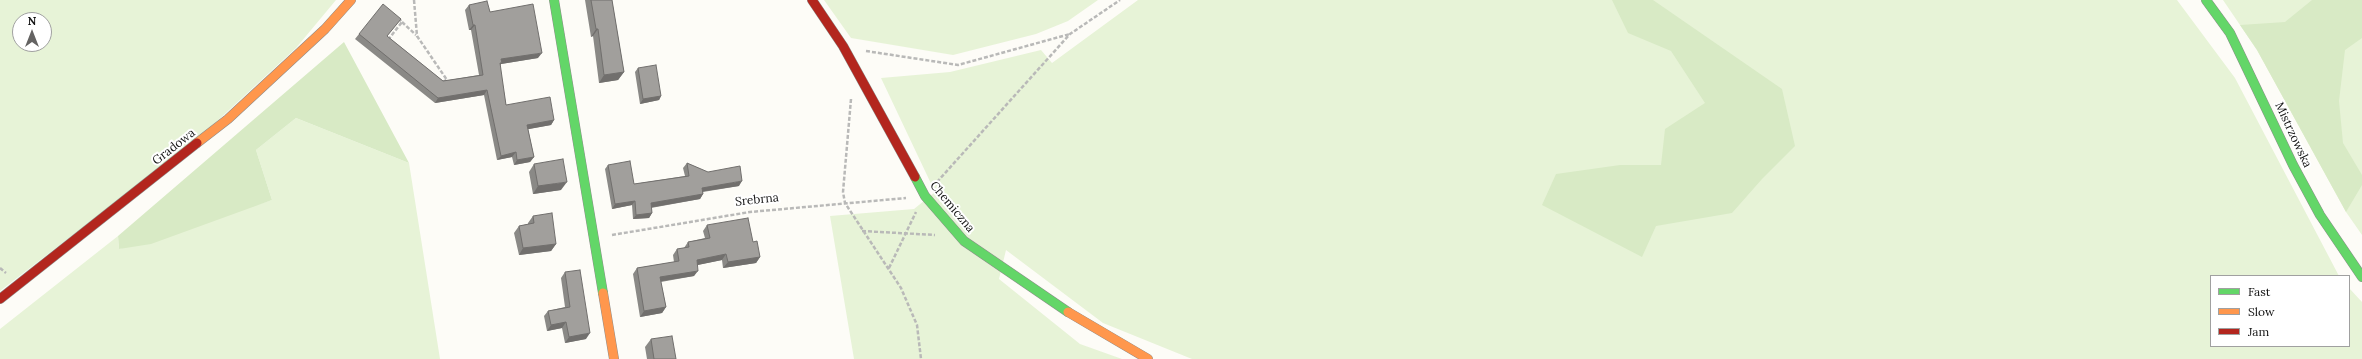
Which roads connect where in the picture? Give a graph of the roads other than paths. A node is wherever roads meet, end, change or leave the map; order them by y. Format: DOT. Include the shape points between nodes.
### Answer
graph roads {
  1 [pos="352,0"];
  2 [pos="554,0"];
  3 [pos="812,0"];
  4 [pos="2206,0"];
  5 [pos="2362,277"];
  6 [pos="0,299"];
  7 [pos="614,359"];
  8 [pos="1148,359"];
  1 -- 6 [label="street, Gradowa" via="325,29 228,119"];
  2 -- 7 [label="street"];
  3 -- 8 [label="street, Chemiczna" via="843,46 925,196 964,241 1076,317"];
  4 -- 5 [label="street, Mistrzowska" via="2230,33 2320,215"];
}
